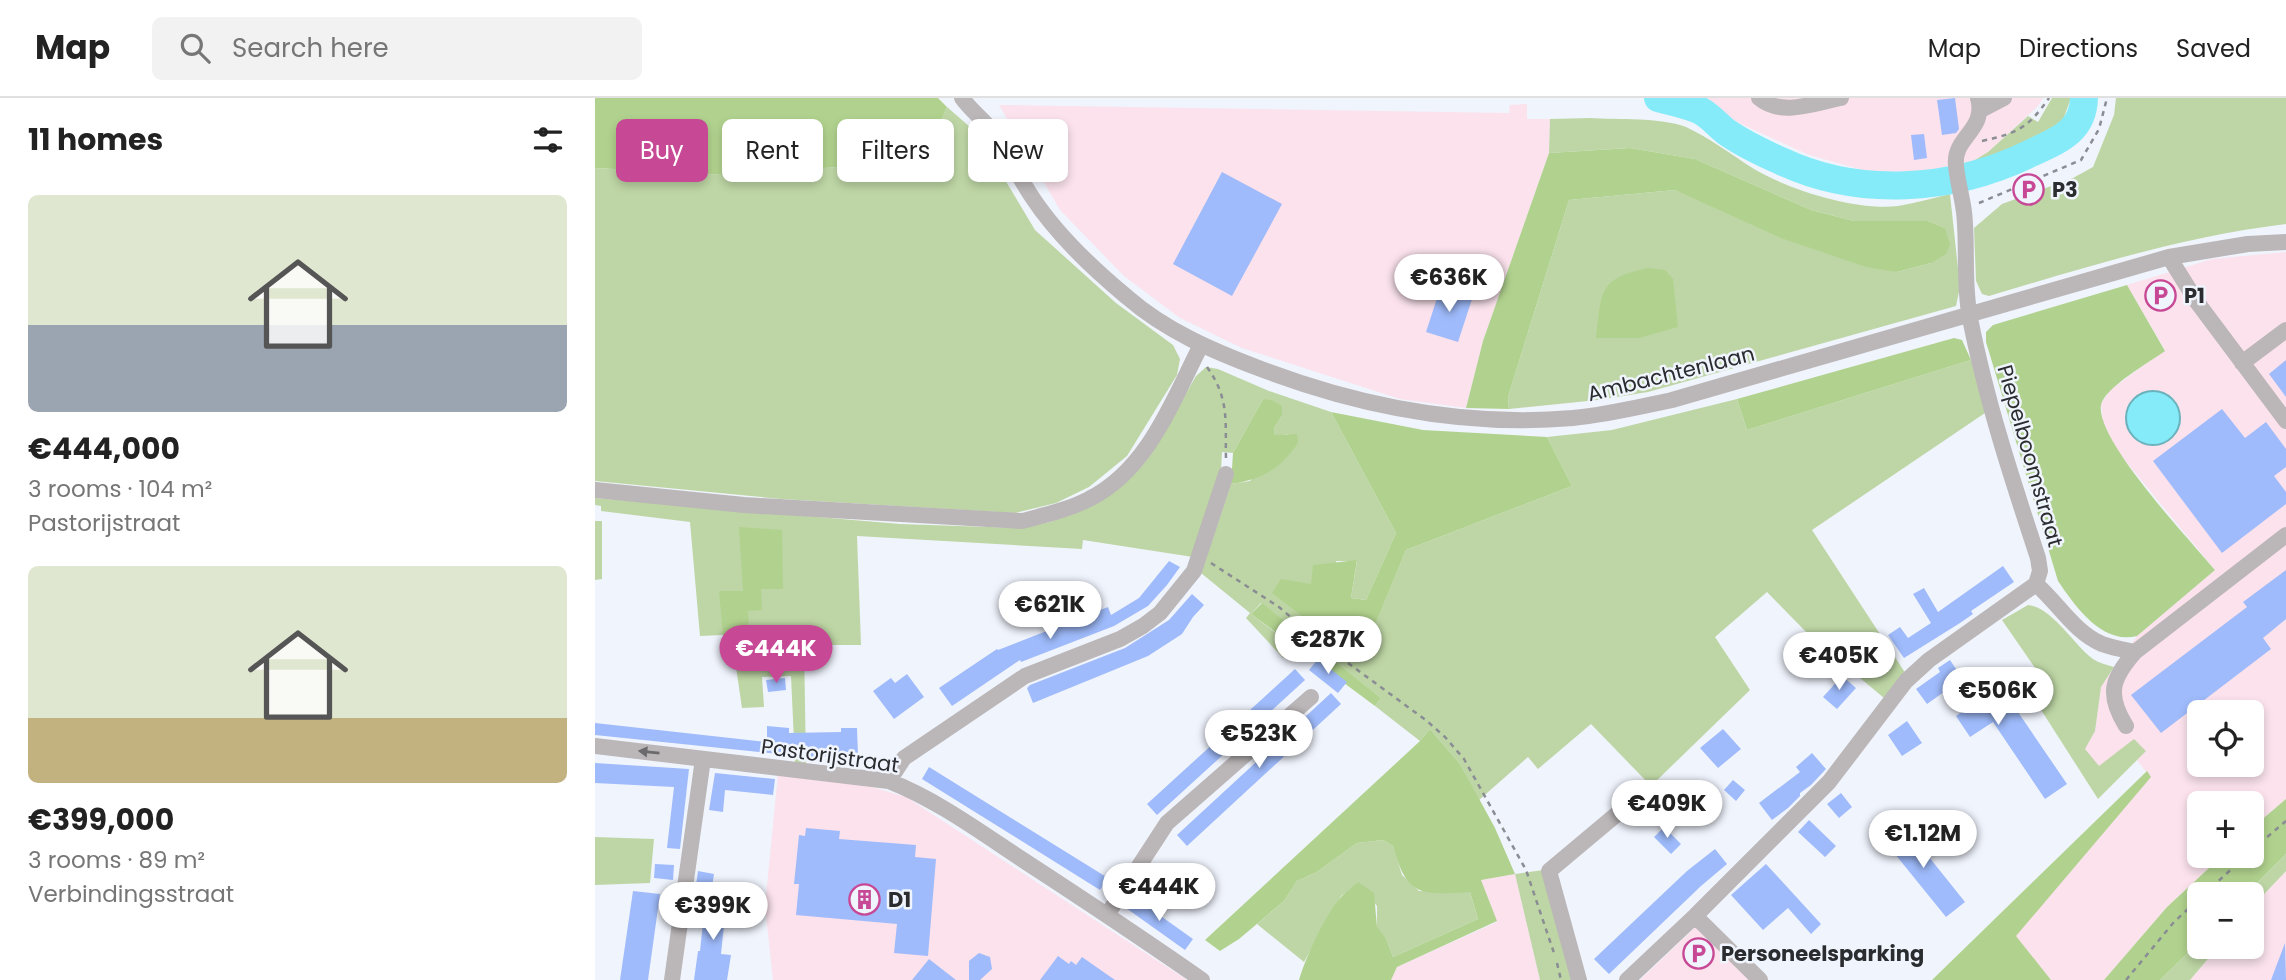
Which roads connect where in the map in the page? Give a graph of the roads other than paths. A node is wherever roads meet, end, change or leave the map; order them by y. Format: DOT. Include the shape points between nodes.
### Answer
graph roads {
  1 [pos="1759,98"];
  2 [pos="1841,98"];
  3 [pos="2004,98"];
  4 [pos="972,102"];
  5 [pos="1980,104"];
  6 [pos="2286,242"];
  7 [pos="2169,257"];
  8 [pos="1969,314"];
  9 [pos="2286,330"];
  10 [pos="1209,348"];
  11 [pos="2242,363"];
  12 [pos="2286,421"];
  13 [pos="1226,474"];
  14 [pos="595,490"];
  15 [pos="2286,535"];
  16 [pos="2036,584"];
  17 [pos="2136,652"];
  18 [pos="1311,697"];
  19 [pos="2126,726"];
  20 [pos="595,746"];
  21 [pos="703,759"];
  22 [pos="889,781"];
  23 [pos="1617,814"];
  24 [pos="1107,915"];
  25 [pos="1695,916"];
  26 [pos="672,980"];
  27 [pos="1202,980"];
  28 [pos="1579,980"];
  29 [pos="1627,980"];
  30 [pos="1761,980"];
  1 -- 2 [label="street" via="1769,107 1784,109"];
  3 -- 5 [label="street"];
  4 -- 10 [label="street, Ambachtenlaan" via="1055,227 1126,297"];
  5 -- 8 [label="street, Piepelboomstraat" via="1976,126 1956,154"];
  6 -- 7 [label="street, Ambachtenlaan"];
  7 -- 8 [label="street, Ambachtenlaan"];
  7 -- 11 [label="street"];
  8 -- 10 [label="street, Ambachtenlaan" via="1672,400 1574,418 1516,420 1402,410 1293,381"];
  8 -- 16 [label="street, Piepelboomstraat" via="1994,422 2038,558"];
  9 -- 11 [label="street"];
  10 -- 14 [label="street" via="1144,454 1121,477 1092,498 1022,521 744,505"];
  11 -- 12 [label="street"];
  13 -- 22 [label="street" via="1194,571 1160,613 1120,639 1025,676 904,758"];
  15 -- 17 [label="street"];
  16 -- 17 [label="street" via="2087,636 2103,645"];
  16 -- 25 [label="street" via="1906,681 1829,782"];
  17 -- 19 [label="street" via="2115,680 2113,695"];
  18 -- 24 [label="street" via="1167,823"];
  21 -- 20 [label="street, Pastorijstraat, one-way"];
  21 -- 22 [label="street, Pastorijstraat"];
  21 -- 26 [label="street"];
  22 -- 24 [label="street, Pastorijstraat" via="916,792"];
  23 -- 28 [label="street" via="1549,871"];
  24 -- 27 [label="street, Pastorijstraat"];
  25 -- 29 [label="street"];
  25 -- 30 [label="street"];
}
